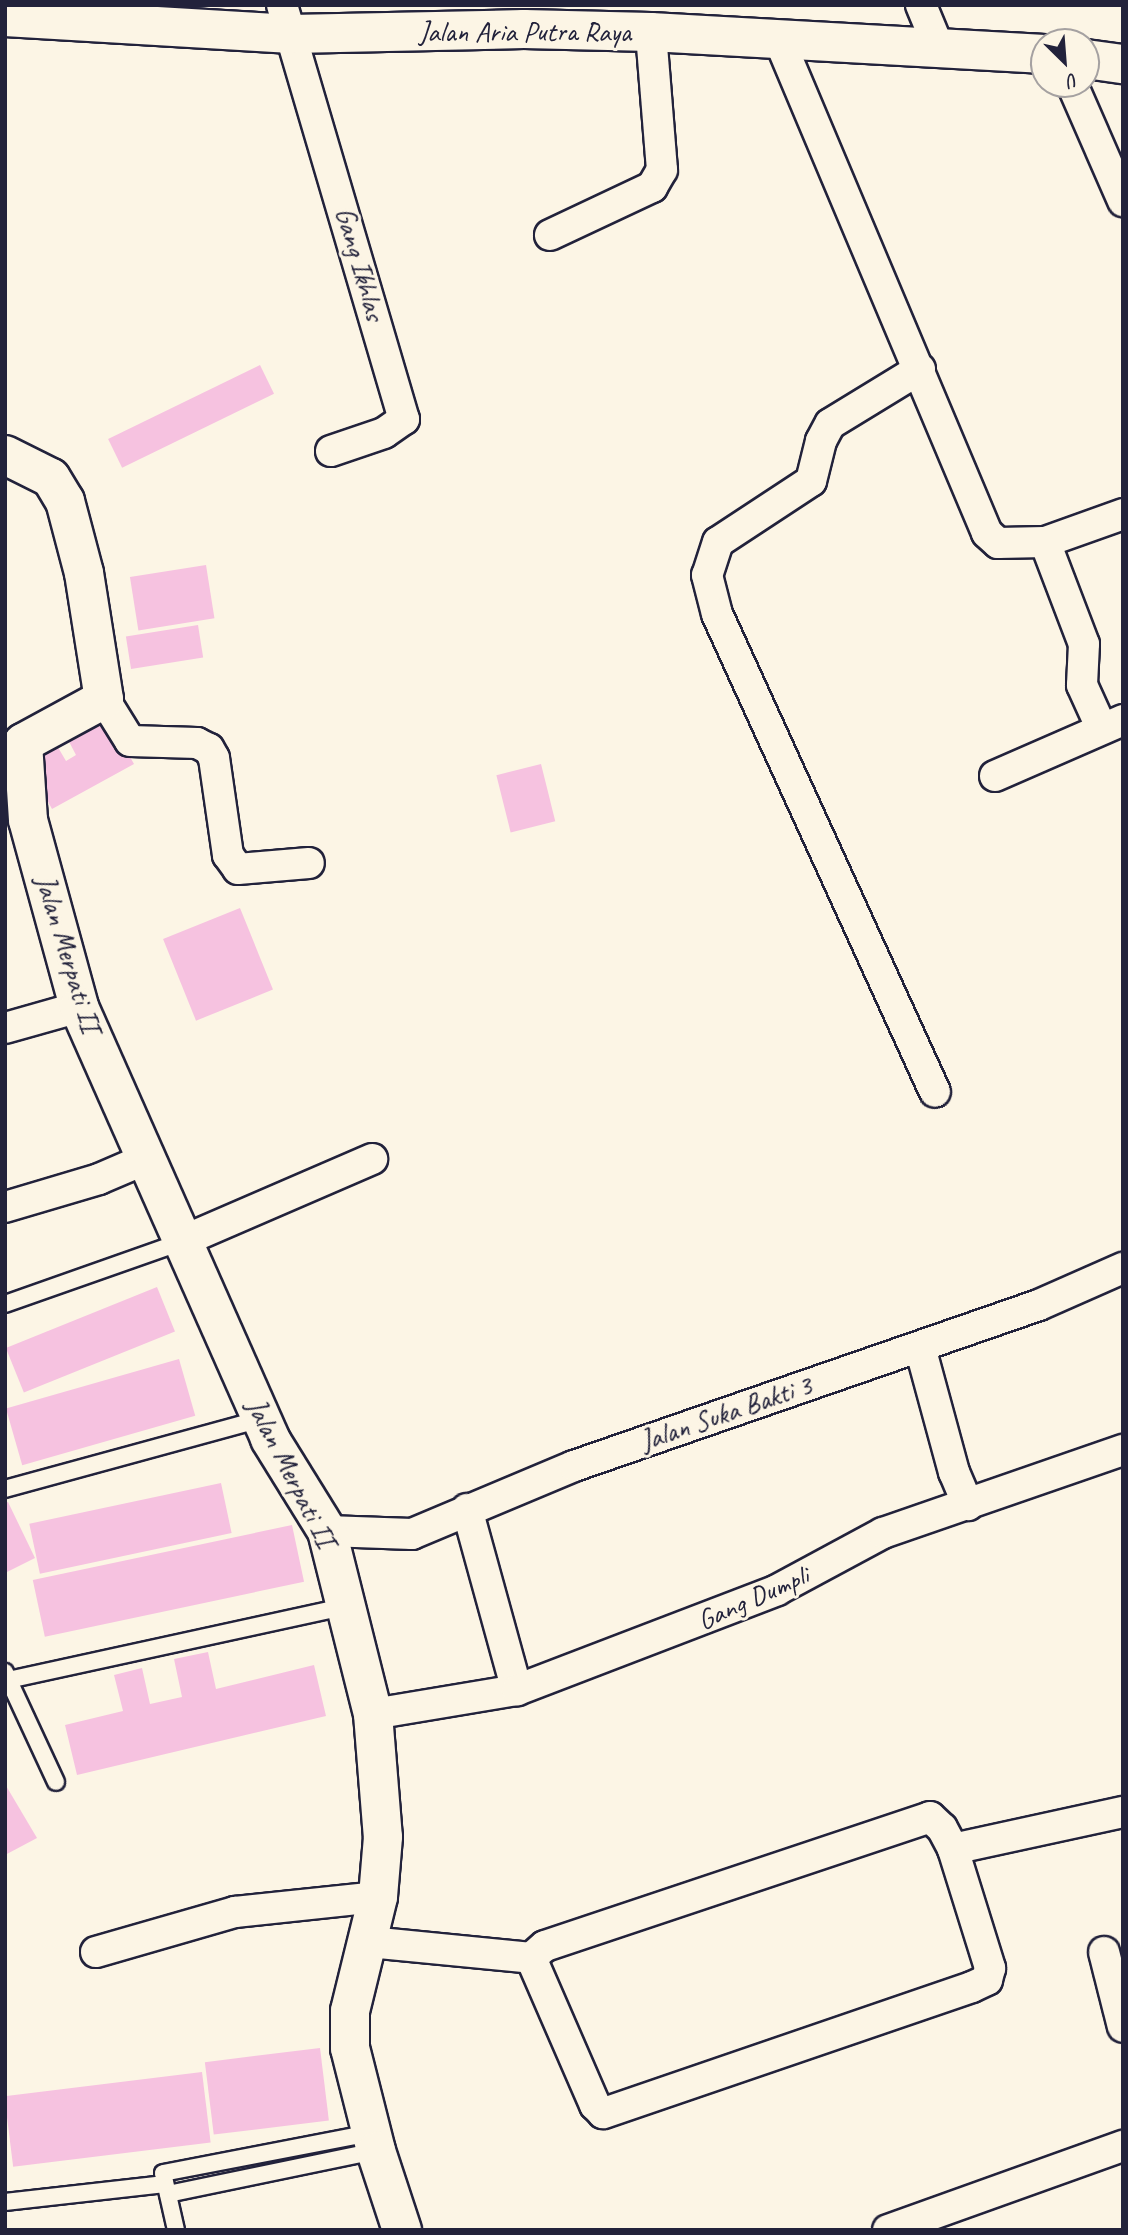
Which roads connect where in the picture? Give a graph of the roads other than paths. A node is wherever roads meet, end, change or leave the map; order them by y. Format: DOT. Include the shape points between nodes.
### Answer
graph roads {
  1 [pos="921,5"];
  2 [pos="5,17"];
  3 [pos="179,18"];
  4 [pos="287,20"];
  5 [pos="651,32"];
  6 [pos="778,37"];
  7 [pos="938,46"];
  8 [pos="1030,53"];
  9 [pos="1100,61"];
  10 [pos="1123,64"];
  11 [pos="1078,98"];
  12 [pos="1123,201"];
  13 [pos="550,236"];
  14 [pos="920,369"];
  15 [pos="331,451"];
  16 [pos="5,455"];
  17 [pos="1123,514"];
  18 [pos="1045,542"];
  19 [pos="104,699"];
  20 [pos="1112,725"];
  21 [pos="14,746"];
  22 [pos="995,776"];
  23 [pos="309,863"];
  24 [pos="79,1007"];
  25 [pos="5,1028"];
  26 [pos="935,1091"];
  27 [pos="148,1158"];
  28 [pos="372,1160"];
  29 [pos="5,1207"];
  30 [pos="185,1240"];
  31 [pos="1123,1268"];
  32 [pos="5,1304"];
  33 [pos="920,1347"];
  34 [pos="261,1419"];
  35 [pos="1123,1450"];
  36 [pos="5,1489"];
  37 [pos="968,1505"];
  38 [pos="467,1508"];
  39 [pos="327,1531"];
  40 [pos="346,1606"];
  41 [pos="7,1676"];
  42 [pos="517,1690"];
  43 [pos="373,1714"];
  44 [pos="56,1783"];
  45 [pos="1123,1812"];
  46 [pos="953,1849"];
  47 [pos="378,1897"];
  48 [pos="369,1942"];
  49 [pos="96,1952"];
  50 [pos="1104,1952"];
  51 [pos="531,1958"];
  52 [pos="1123,2027"];
  53 [pos="374,2142"];
  54 [pos="1123,2146"];
  55 [pos="166,2189"];
  56 [pos="5,2202"];
  57 [pos="176,2230"];
  58 [pos="402,2230"];
  59 [pos="888,2230"];
  1 -- 7 [label="street"];
  2 -- 3 [label="street, Jalan Aria Putra Raya"];
  3 -- 4 [label="street, Jalan Aria Putra Raya"];
  4 -- 5 [label="street, Jalan Aria Putra Raya"];
  4 -- 15 [label="street, Gang Ikhlas" via="404,419 384,433"];
  5 -- 6 [label="street, Jalan Aria Putra Raya"];
  5 -- 13 [label="street" via="663,170 652,187"];
  6 -- 7 [label="street, Jalan Aria Putra Raya"];
  6 -- 14 [label="street"];
  7 -- 8 [label="street, Jalan Aria Putra Raya"];
  9 -- 10 [label="street"];
  11 -- 12 [label="street"];
  14 -- 18 [label="street" via="987,533 999,543"];
  14 -- 26 [label="street" via="830,424 811,481 718,542 707,575 717,614"];
  16 -- 19 [label="street" via="51,478 65,501 83,573"];
  17 -- 18 [label="street"];
  18 -- 20 [label="street" via="1084,644 1082,685"];
  19 -- 21 [label="street"];
  19 -- 23 [label="street" via="130,741 197,743 209,748 228,855 238,869"];
  20 -- 22 [label="street"];
  21 -- 24 [label="street, Jalan Merpati II" via="28,820"];
  24 -- 25 [label="street"];
  24 -- 27 [label="street, Jalan Merpati II"];
  27 -- 29 [label="street" via="99,1179"];
  27 -- 30 [label="street, Jalan Merpati II"];
  28 -- 30 [label="street"];
  30 -- 32 [label="lane"];
  30 -- 34 [label="street, Jalan Merpati II"];
  31 -- 33 [label="street, Jalan Suka Bakti 3" via="1039,1305"];
  33 -- 37 [label="street" via="954,1472"];
  33 -- 38 [label="street, Jalan Suka Bakti 3" via="574,1466"];
  34 -- 36 [label="lane"];
  34 -- 39 [label="street, Jalan Merpati II"];
  35 -- 37 [label="street, Gang Dumpli"];
  37 -- 42 [label="street, Gang Dumpli" via="883,1532 777,1590"];
  38 -- 39 [label="street, Jalan Suka Bakti 3" via="412,1534"];
  38 -- 42 [label="street"];
  39 -- 40 [label="street, Jalan Merpati II"];
  40 -- 41 [label="lane"];
  40 -- 43 [label="street, Jalan Merpati II"];
  41 -- 44 [label="lane"];
  42 -- 43 [label="street, Gang Dumpli"];
  43 -- 47 [label="street, Jalan Merpati II" via="382,1804"];
  45 -- 46 [label="street"];
  46 -- 51 [label="street" via="930,1817 914,1819 545,1946"];
  46 -- 51 [label="street" via="990,1968 987,1980 615,2111 603,2113 595,2105"];
  47 -- 48 [label="street, Jalan Merpati II"];
  47 -- 49 [label="street" via="235,1912"];
  48 -- 51 [label="street"];
  48 -- 53 [label="street, Jalan Merpati II" via="350,2011 350,2036 356,2080"];
  50 -- 52 [label="street"];
  53 -- 55 [label="lane" via="163,2173"];
  53 -- 58 [label="street, Jalan Merpati II"];
  54 -- 59 [label="street"];
  55 -- 56 [label="lane"];
  55 -- 57 [label="lane"];
}
